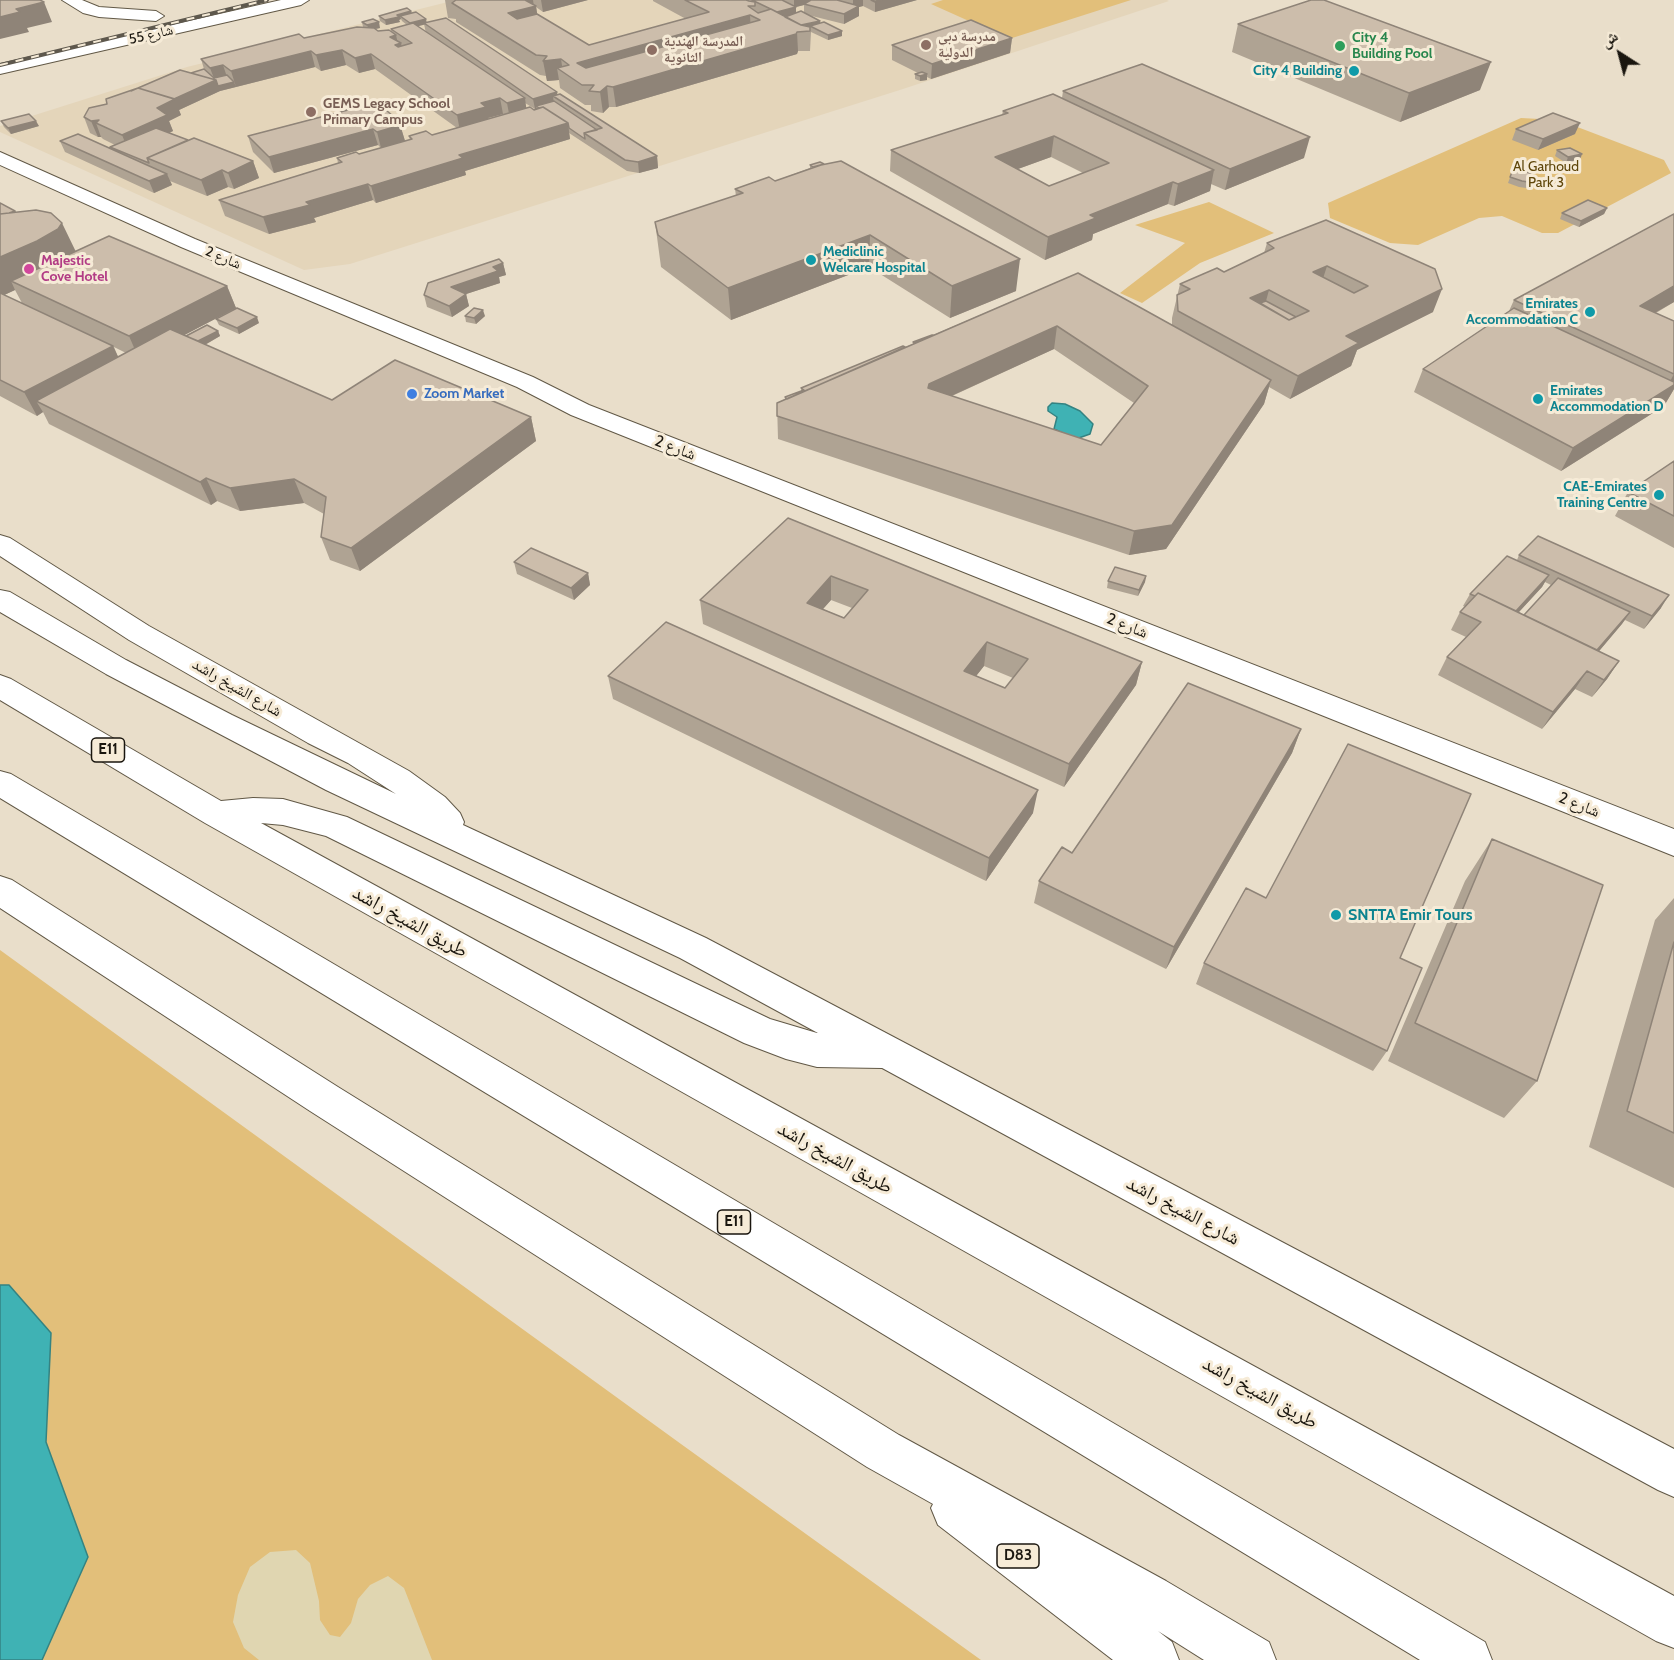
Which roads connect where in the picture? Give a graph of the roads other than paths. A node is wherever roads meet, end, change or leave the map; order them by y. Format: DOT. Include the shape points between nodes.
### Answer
graph roads {
  1 [pos="70,0"];
  2 [pos="230,0"];
  3 [pos="301,0"];
  4 [pos="89,10"];
  5 [pos="150,17"];
  6 [pos="132,39"];
  7 [pos="0,69"];
  8 [pos="0,158"];
  9 [pos="0,178"];
  10 [pos="580,410"];
  11 [pos="0,544"];
  12 [pos="0,599"];
  13 [pos="0,686"];
  14 [pos="0,783"];
  15 [pos="217,814"];
  16 [pos="466,841"];
  17 [pos="1674,843"];
  18 [pos="0,890"];
  19 [pos="882,1051"];
  20 [pos="883,1451"];
  21 [pos="1674,1474"];
  22 [pos="1674,1623"];
  23 [pos="1155,1660"];
  24 [pos="1251,1660"];
  25 [pos="1467,1660"];
  1 -- 4 [label="main road"];
  2 -- 5 [label="main road, شارع 55"];
  3 -- 6 [label="main road, شارع 55"];
  4 -- 5 [label="main road"];
  4 -- 5 [label="main road, شارع 55" via="96,27"];
  5 -- 6 [label="main road" via="131,29"];
  6 -- 7 [label="main road, شارع 55"];
  8 -- 10 [label="main road, شارع 2" via="188,243 525,382"];
  9 -- 10 [label="main road, شارع 2" via="112,230 423,359 482,382"];
  10 -- 17 [label="main road, شارع 2"];
  11 -- 16 [label="main road, شارع الشيخ راشد" via="139,633 398,779 434,806"];
  12 -- 16 [label="main road, شارع الشيخ راشد" via="221,723"];
  13 -- 15 [label="main road, طريق الشيخ راشد / E11"];
  14 -- 25 [label="main road, E11"];
  15 -- 19 [label="main road" via="283,812 335,826 757,1031 817,1050"];
  15 -- 22 [label="main road, طريق الشيخ راشد / E11"];
  16 -- 19 [label="main road, شارع الشيخ راشد" via="693,948"];
  18 -- 20 [label="main road"];
  19 -- 21 [label="main road, شارع الشيخ راشد"];
  20 -- 23 [label="main road, D83"];
  20 -- 24 [label="main road" via="1120,1581"];
}
